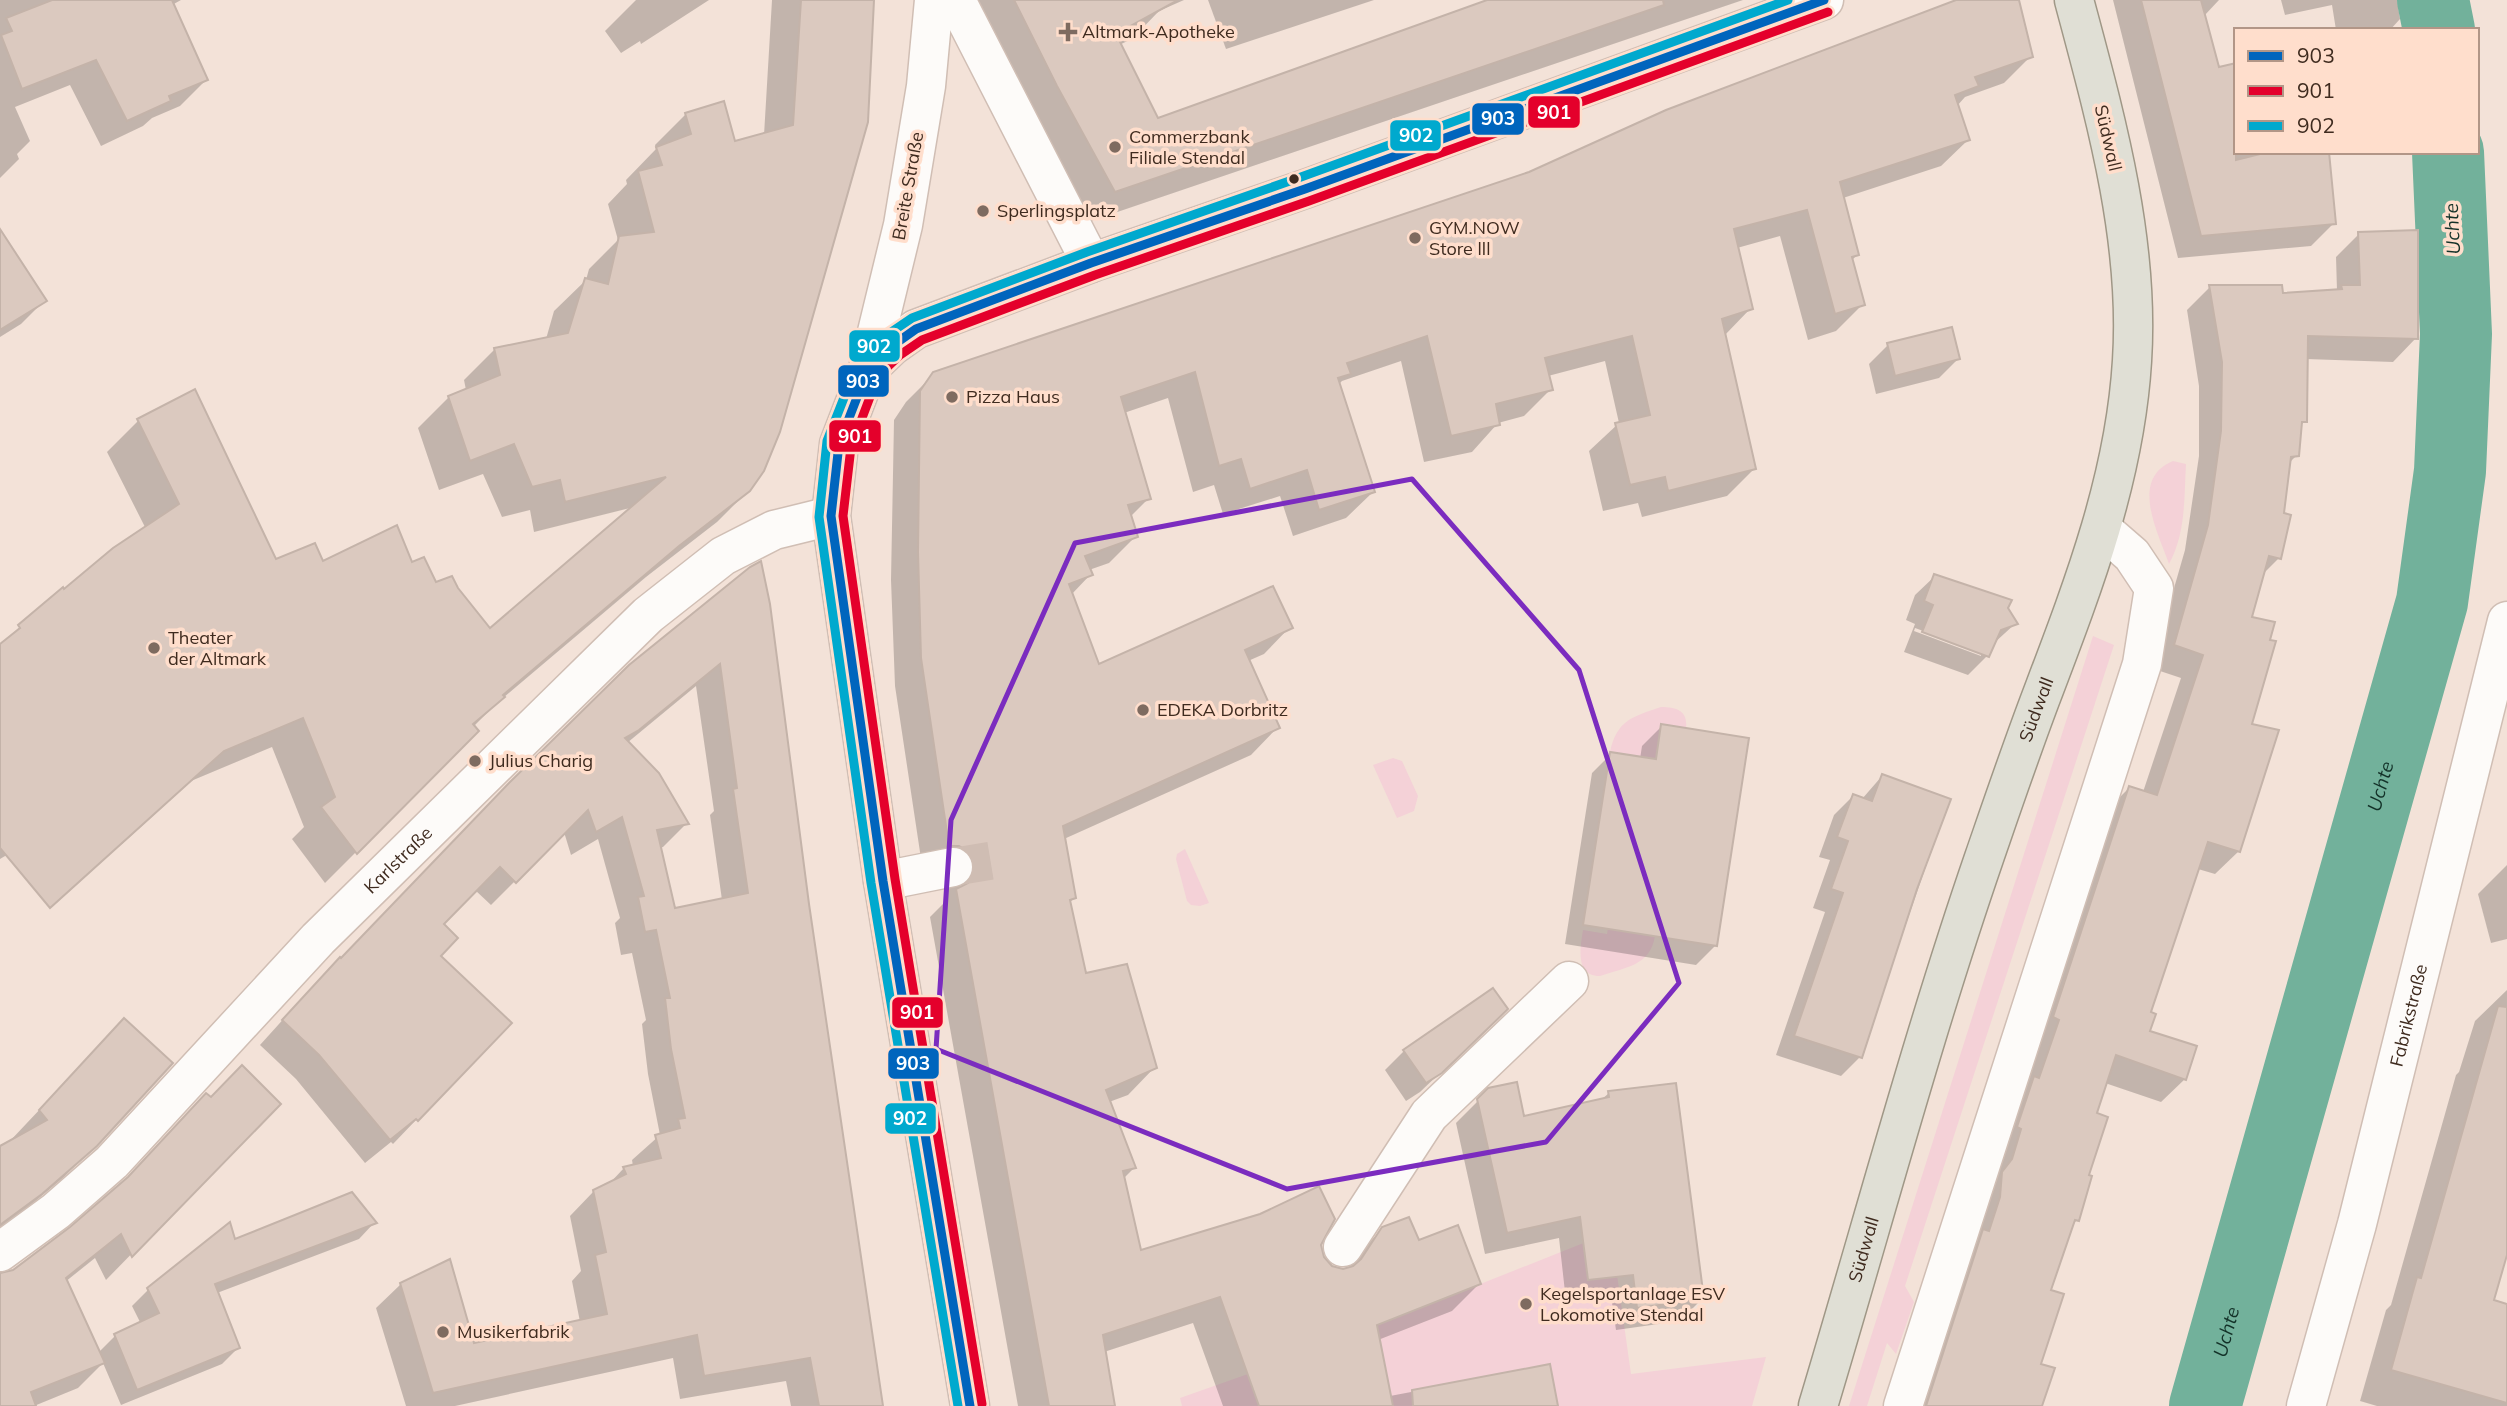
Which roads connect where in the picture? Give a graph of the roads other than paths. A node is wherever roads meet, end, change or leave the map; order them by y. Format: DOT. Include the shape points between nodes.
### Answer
graph roads {
  1 [pos="934,0"];
  2 [pos="956,0"];
  3 [pos="1824,0"];
  4 [pos="2074,0"];
  5 [pos="1091,263"];
  6 [pos="868,369"];
  7 [pos="831,516"];
  8 [pos="2102,529"];
  9 [pos="2507,621"];
  10 [pos="953,867"];
  11 [pos="883,881"];
  12 [pos="1570,981"];
  13 [pos="1343,1247"];
  14 [pos="0,1252"];
  15 [pos="970,1406"];
  16 [pos="1818,1406"];
  17 [pos="1903,1406"];
  18 [pos="2306,1406"];
  1 -- 6 [label="street, Breite Straße" via="926,86 902,225"];
  2 -- 5 [label="street"];
  3 -- 5 [label="street" via="1305,190"];
  4 -- 8 [label="main road, Südwall" via="2119,182 2133,309 2128,405"];
  5 -- 6 [label="street" via="916,329"];
  6 -- 7 [label="street, Breite Straße" via="839,444"];
  7 -- 11 [label="street, Breite Straße"];
  7 -- 14 [label="street, Karlstraße" via="774,530 723,556 648,615 318,939 112,1162"];
  8 -- 16 [label="main road, Südwall" via="1967,908"];
  8 -- 17 [label="street" via="2132,555 2154,587 2143,664"];
  9 -- 18 [label="street, Fabrikstraße" via="2357,1224"];
  10 -- 11 [label="street"];
  11 -- 15 [label="street, Breite Straße"];
  12 -- 13 [label="street" via="1429,1115"];
}
